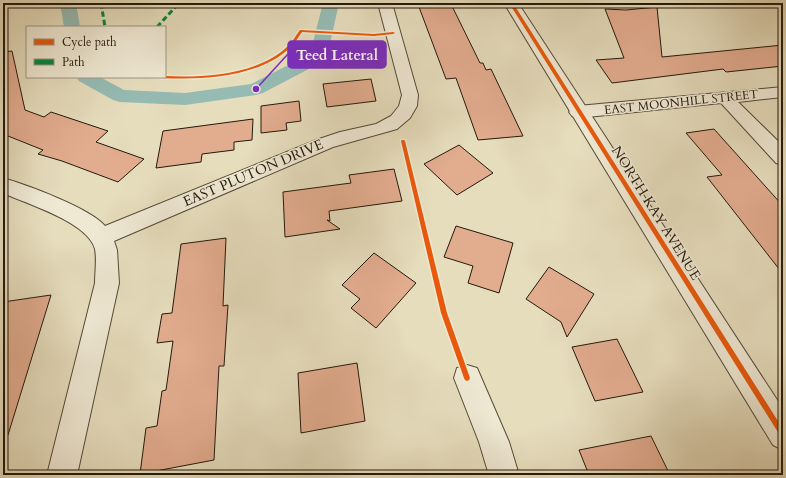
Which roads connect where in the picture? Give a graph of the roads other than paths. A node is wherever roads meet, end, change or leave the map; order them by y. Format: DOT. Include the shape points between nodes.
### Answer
graph roads {
  1 [pos="385,3"];
  2 [pos="511,3"];
  3 [pos="783,92"];
  4 [pos="725,98"];
  5 [pos="578,112"];
  6 [pos="783,158"];
  7 [pos="3,185"];
  8 [pos="101,237"];
  9 [pos="467,378"];
  10 [pos="783,435"];
  11 [pos="62,475"];
  12 [pos="504,475"];
  1 -- 8 [label="street, EAST PLUTON DRIVE" via="410,95 409,105 399,119 389,126 318,146"];
  2 -- 5 [label="street, NORTH KAY AVENUE"];
  3 -- 4 [label="street, EAST MOONHILL STREET"];
  4 -- 5 [label="street, EAST MOONHILL STREET"];
  4 -- 6 [label="street"];
  5 -- 10 [label="street, NORTH KAY AVENUE"];
  7 -- 8 [label="street" via="79,217 92,226"];
  8 -- 11 [label="street" via="106,250 107,283"];
  9 -- 12 [label="street" via="494,442"];
}
